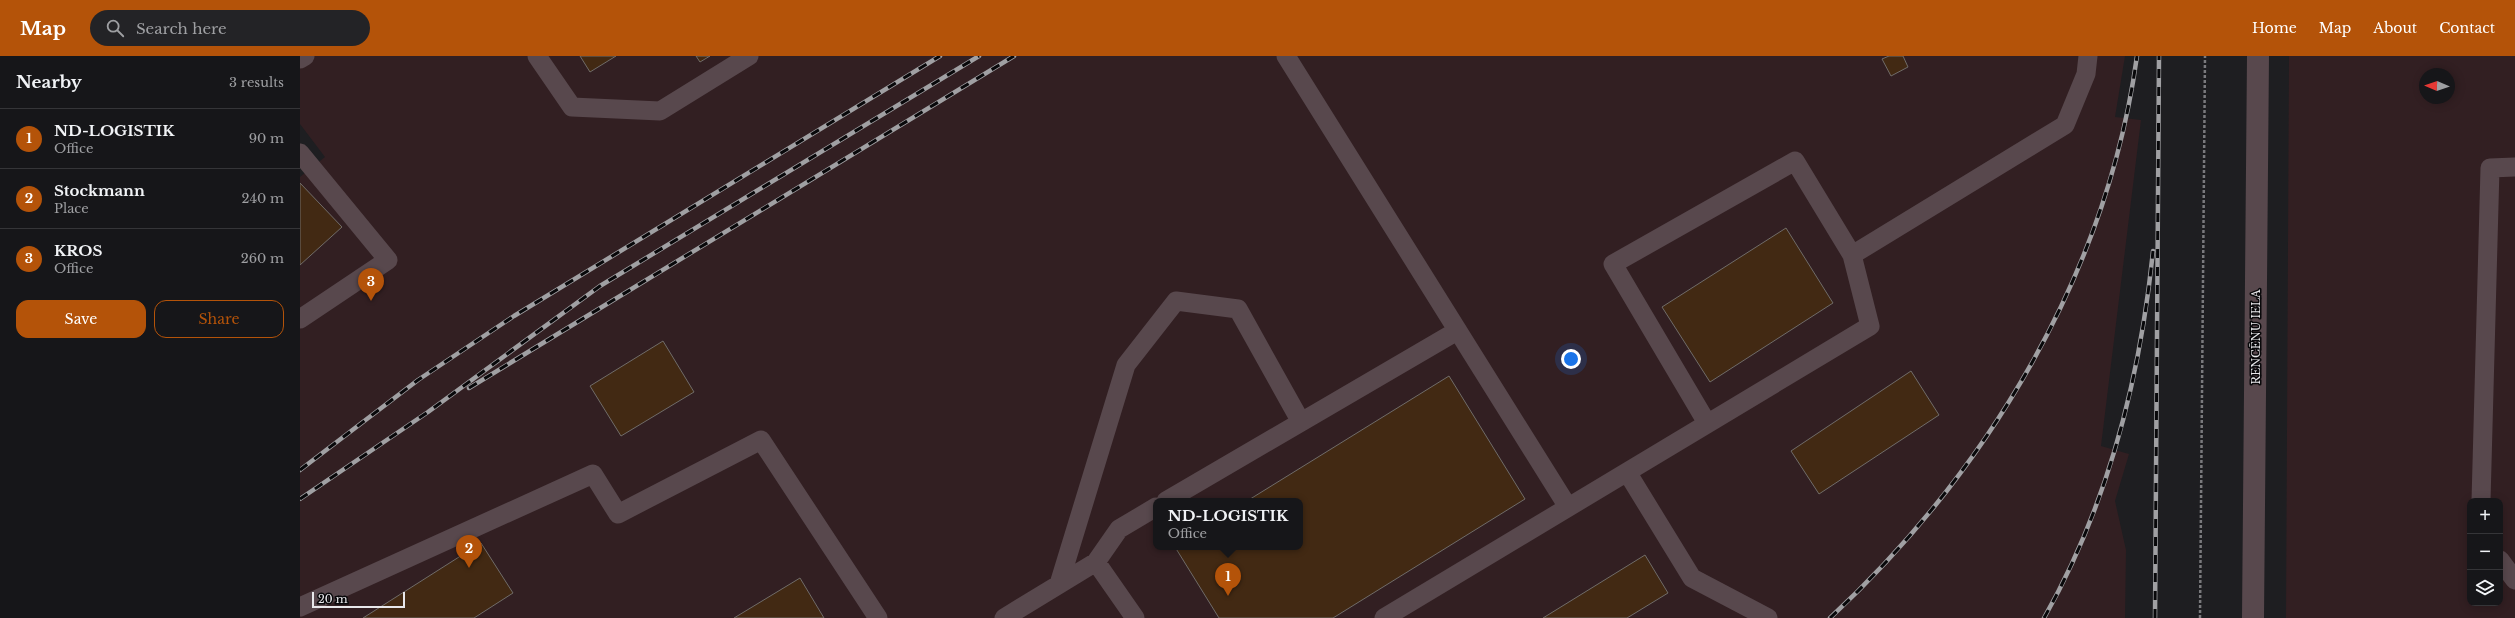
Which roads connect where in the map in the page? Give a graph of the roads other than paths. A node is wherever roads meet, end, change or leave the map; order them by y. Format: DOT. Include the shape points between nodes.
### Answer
graph roads {
  1 [pos="304,56"];
  2 [pos="537,56"];
  3 [pos="749,56"];
  4 [pos="1286,56"];
  5 [pos="2088,56"];
  6 [pos="2258,56"];
  7 [pos="300,59"];
  8 [pos="300,153"];
  9 [pos="2515,168"];
  10 [pos="1852,255"];
  11 [pos="300,319"];
  12 [pos="1457,331"];
  13 [pos="1301,422"];
  14 [pos="1707,424"];
  15 [pos="1627,472"];
  16 [pos="1171,498"];
  17 [pos="2481,498"];
  18 [pos="1568,507"];
  19 [pos="1153,509"];
  20 [pos="1096,562"];
  21 [pos="2503,564"];
  22 [pos="2515,580"];
  23 [pos="1059,584"];
  24 [pos="300,607"];
  25 [pos="878,618"];
  26 [pos="1004,618"];
  27 [pos="1135,618"];
  28 [pos="1384,618"];
  29 [pos="1768,618"];
  30 [pos="2253,618"];
  1 -- 7 [label="lane"];
  2 -- 3 [label="lane" via="572,107 660,111"];
  4 -- 12 [label="lane"];
  5 -- 10 [label="lane" via="2086,74 2065,125"];
  6 -- 30 [label="street, RENCĒNU IELA"];
  8 -- 11 [label="lane" via="388,260"];
  9 -- 17 [label="lane" via="2490,168"];
  10 -- 14 [label="lane" via="1870,326"];
  10 -- 14 [label="lane" via="1795,161 1613,264"];
  12 -- 13 [label="lane"];
  12 -- 18 [label="lane"];
  13 -- 16 [label="lane"];
  13 -- 23 [label="lane" via="1238,309 1176,301 1126,365"];
  14 -- 15 [label="lane"];
  15 -- 18 [label="lane"];
  15 -- 29 [label="lane" via="1692,578"];
  18 -- 28 [label="lane"];
  19 -- 20 [label="lane" via="1119,528"];
  20 -- 23 [label="lane"];
  20 -- 27 [label="lane"];
  21 -- 22 [label="lane"];
  23 -- 26 [label="lane"];
  24 -- 25 [label="lane" via="593,474 618,514 761,440"];
}
